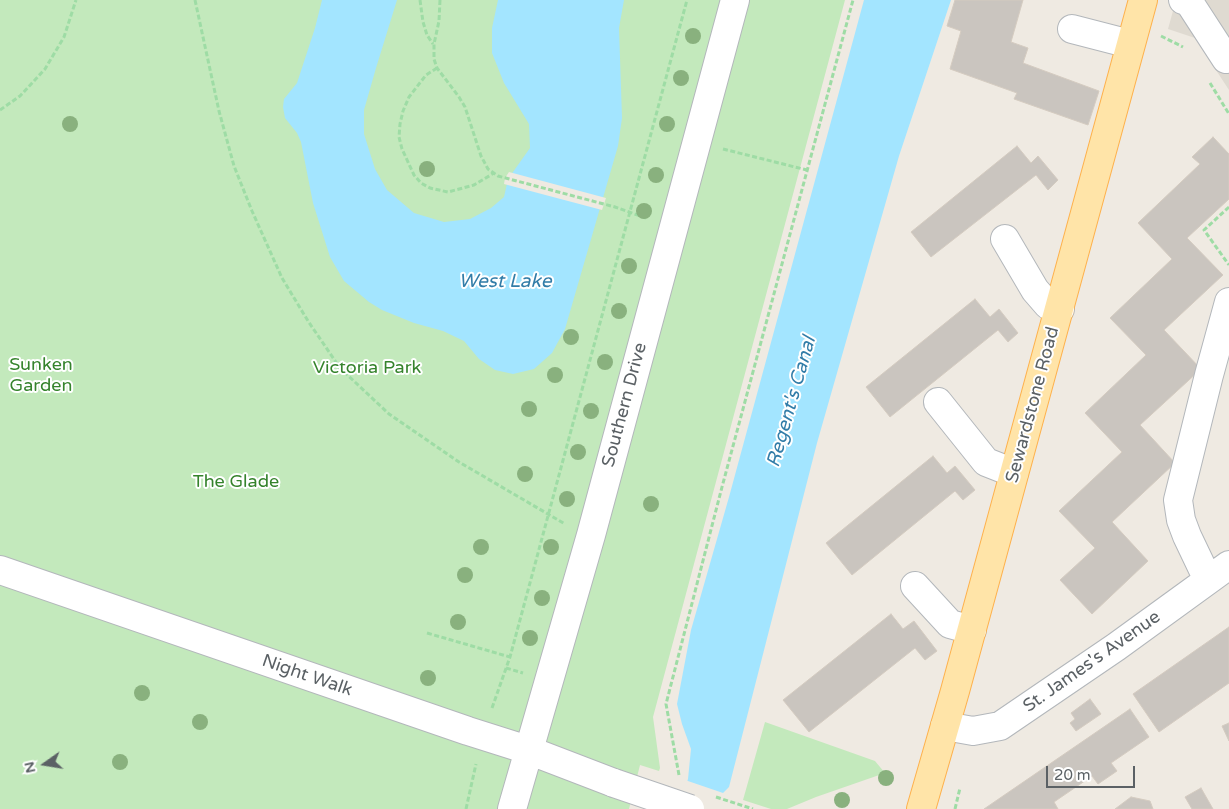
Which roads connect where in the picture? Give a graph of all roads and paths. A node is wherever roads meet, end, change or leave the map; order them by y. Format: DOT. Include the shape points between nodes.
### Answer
graph roads {
  1 [pos="76,0"];
  2 [pos="195,0"];
  3 [pos="420,0"];
  4 [pos="440,0"];
  5 [pos="687,0"];
  6 [pos="735,0"];
  7 [pos="853,0"];
  8 [pos="1143,0"];
  9 [pos="1183,0"];
  10 [pos="1072,29"];
  11 [pos="1132,36"];
  12 [pos="434,44"];
  13 [pos="1186,48"];
  14 [pos="1226,59"];
  15 [pos="437,68"];
  16 [pos="1207,78"];
  17 [pos="0,110"];
  18 [pos="1229,114"];
  19 [pos="698,142"];
  20 [pos="808,170"];
  21 [pos="494,173"];
  22 [pos="1229,207"];
  23 [pos="630,213"];
  24 [pos="672,228"];
  25 [pos="1005,239"];
  26 [pos="1229,264"];
  27 [pos="1229,302"];
  28 [pos="1060,309"];
  29 [pos="1219,376"];
  30 [pos="938,402"];
  31 [pos="1014,473"];
  32 [pos="548,515"];
  33 [pos="563,524"];
  34 [pos="0,570"];
  35 [pos="1219,572"];
  36 [pos="915,586"];
  37 [pos="972,630"];
  38 [pos="427,633"];
  39 [pos="510,657"];
  40 [pos="493,705"];
  41 [pos="945,726"];
  42 [pos="528,750"];
  43 [pos="475,765"];
  44 [pos="677,782"];
  45 [pos="466,809"];
  46 [pos="512,809"];
  47 [pos="690,809"];
  48 [pos="921,809"];
  1 -- 17 [label="path" via="64,37 45,69 20,96"];
  2 -- 32 [label="path" via="219,111 241,184 282,278 340,368 389,414 459,462"];
  3 -- 12 [label="path" via="423,22"];
  4 -- 12 [label="path"];
  5 -- 23 [label="path"];
  6 -- 19 [label="street, Southern Drive"];
  7 -- 20 [label="path"];
  8 -- 11 [label="main road, Sewardstone Road"];
  9 -- 14 [label="street" via="1189,2"];
  10 -- 11 [label="street"];
  11 -- 13 [label="path" via="1162,37"];
  11 -- 28 [label="main road, Sewardstone Road"];
  12 -- 15 [label="path"];
  15 -- 21 [label="path" via="462,102 480,156"];
  15 -- 21 [label="path" via="426,75 414,90 400,124 402,149 414,174 430,188 448,192 474,185"];
  16 -- 18 [label="path"];
  19 -- 20 [label="path"];
  19 -- 24 [label="street, Southern Drive"];
  20 -- 44 [label="path" via="666,704 680,773"];
  21 -- 23 [label="path"];
  22 -- 26 [label="path" via="1204,230"];
  23 -- 24 [label="path"];
  23 -- 32 [label="path"];
  24 -- 42 [label="street, Southern Drive" via="591,534"];
  25 -- 28 [label="street" via="1035,290 1048,305"];
  27 -- 29 [label="street"];
  28 -- 31 [label="main road, Sewardstone Road"];
  29 -- 35 [label="street" via="1178,500 1187,536"];
  30 -- 31 [label="street" via="986,462"];
  31 -- 37 [label="main road, Sewardstone Road"];
  32 -- 33 [label="path"];
  32 -- 39 [label="path"];
  34 -- 42 [label="street, Night Walk"];
  35 -- 41 [label="street, St. James's Avenue" via="1000,726 973,731"];
  36 -- 37 [label="street" via="950,624"];
  37 -- 41 [label="main road, Sewardstone Road"];
  38 -- 39 [label="path"];
  39 -- 40 [label="path"];
  41 -- 48 [label="main road, Sewardstone Road"];
  42 -- 46 [label="street, Southern Drive"];
  42 -- 47 [label="street, Night Walk, bridge"];
  43 -- 45 [label="path"];
}
